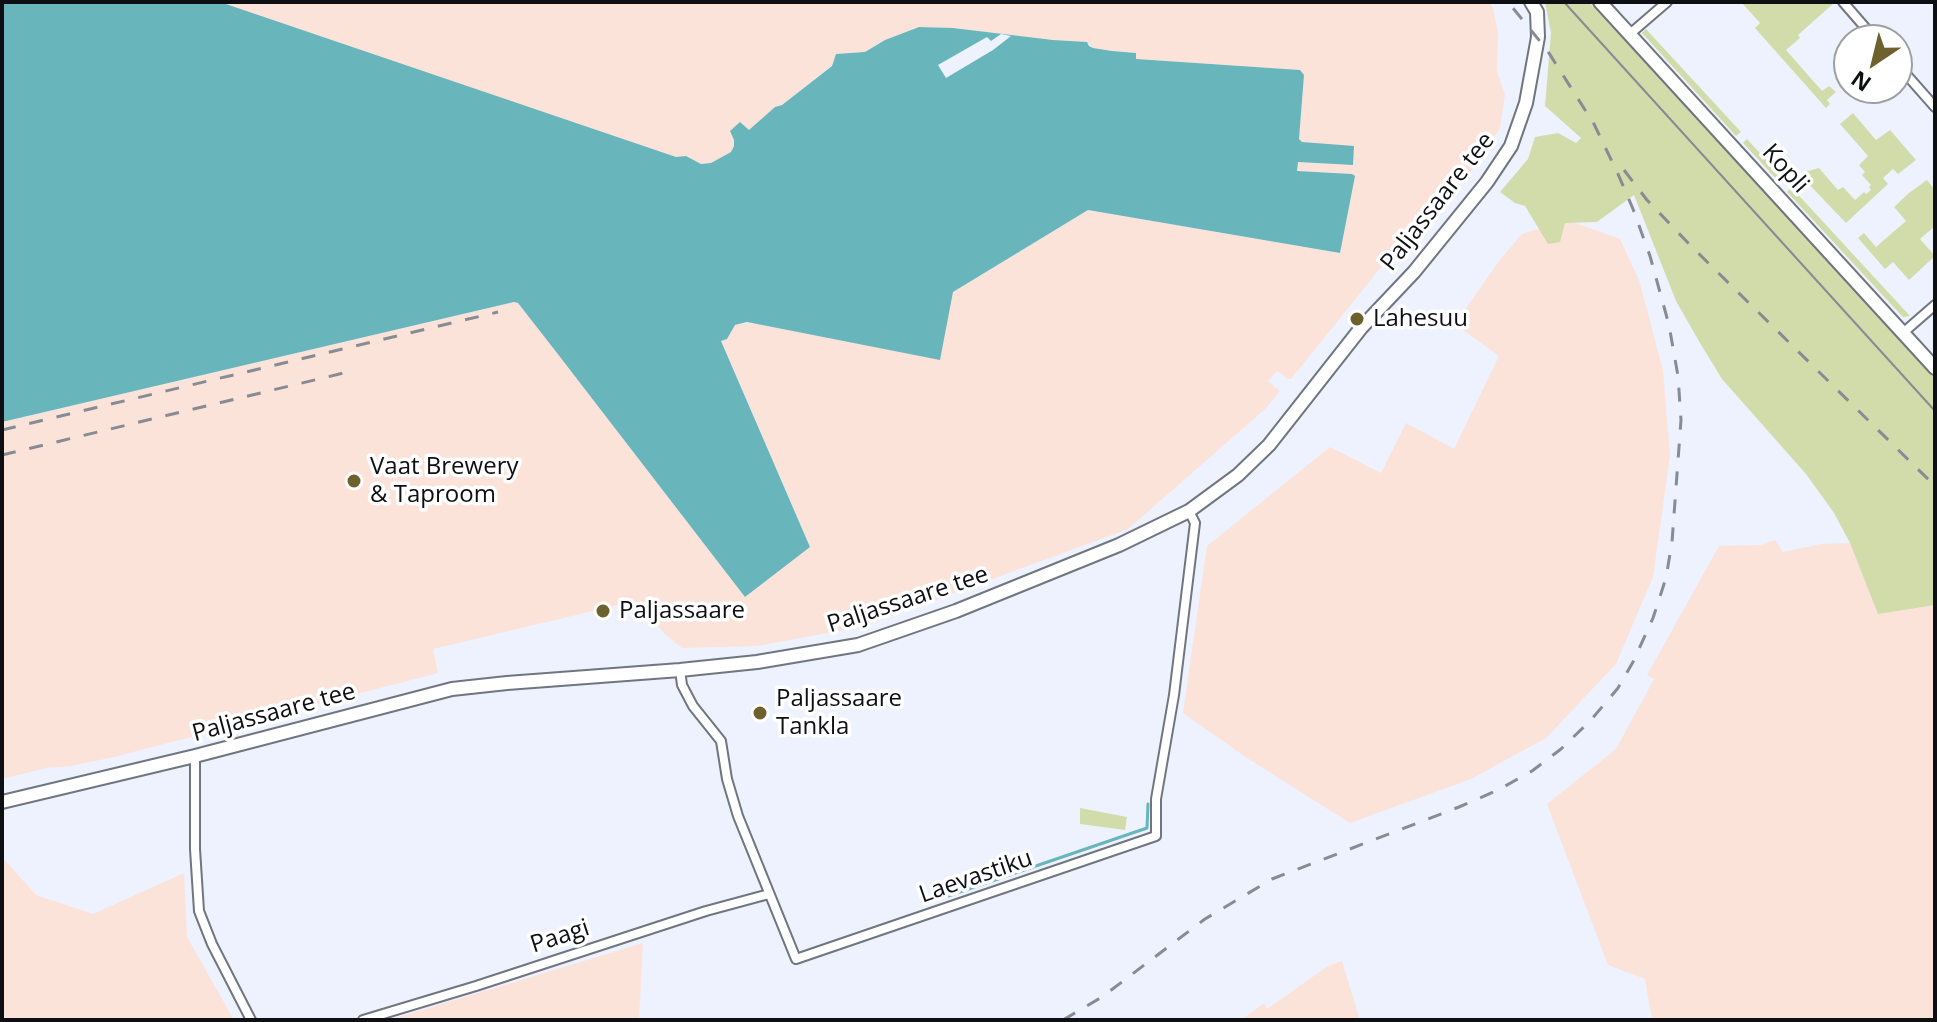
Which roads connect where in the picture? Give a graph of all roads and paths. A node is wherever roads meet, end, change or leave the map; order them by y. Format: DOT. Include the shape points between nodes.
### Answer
graph roads {
  1 [pos="1531,2"];
  2 [pos="1600,2"];
  3 [pos="1667,2"];
  4 [pos="1843,2"];
  5 [pos="1862,24"];
  6 [pos="1631,33"];
  7 [pos="1913,82"];
  8 [pos="1935,107"];
  9 [pos="1935,305"];
  10 [pos="1904,332"];
  11 [pos="1935,368"];
  12 [pos="1189,511"];
  13 [pos="680,670"];
  14 [pos="195,756"];
  15 [pos="2,802"];
  16 [pos="769,894"];
  17 [pos="251,1020"];
  18 [pos="363,1020"];
  1 -- 12 [label="street, Paljassaare tee" via="1538,37 1526,103 1511,146 1487,182 1269,445"];
  2 -- 6 [label="street, Kopli"];
  3 -- 6 [label="street"];
  4 -- 5 [label="street"];
  6 -- 10 [label="street, Kopli"];
  7 -- 8 [label="street"];
  9 -- 10 [label="street"];
  10 -- 11 [label="street, Kopli"];
  12 -- 13 [label="street, Paljassaare tee" via="956,611 858,645"];
  12 -- 16 [label="street, Laevastiku" via="1195,523 1156,799 1156,836 796,959"];
  13 -- 14 [label="street, Paljassaare tee" via="452,689"];
  13 -- 16 [label="street, Laevastiku" via="693,706 721,741 738,816"];
  14 -- 15 [label="street, Paljassaare tee"];
  14 -- 17 [label="street" via="199,911"];
  16 -- 18 [label="street, Paagi"];
}
